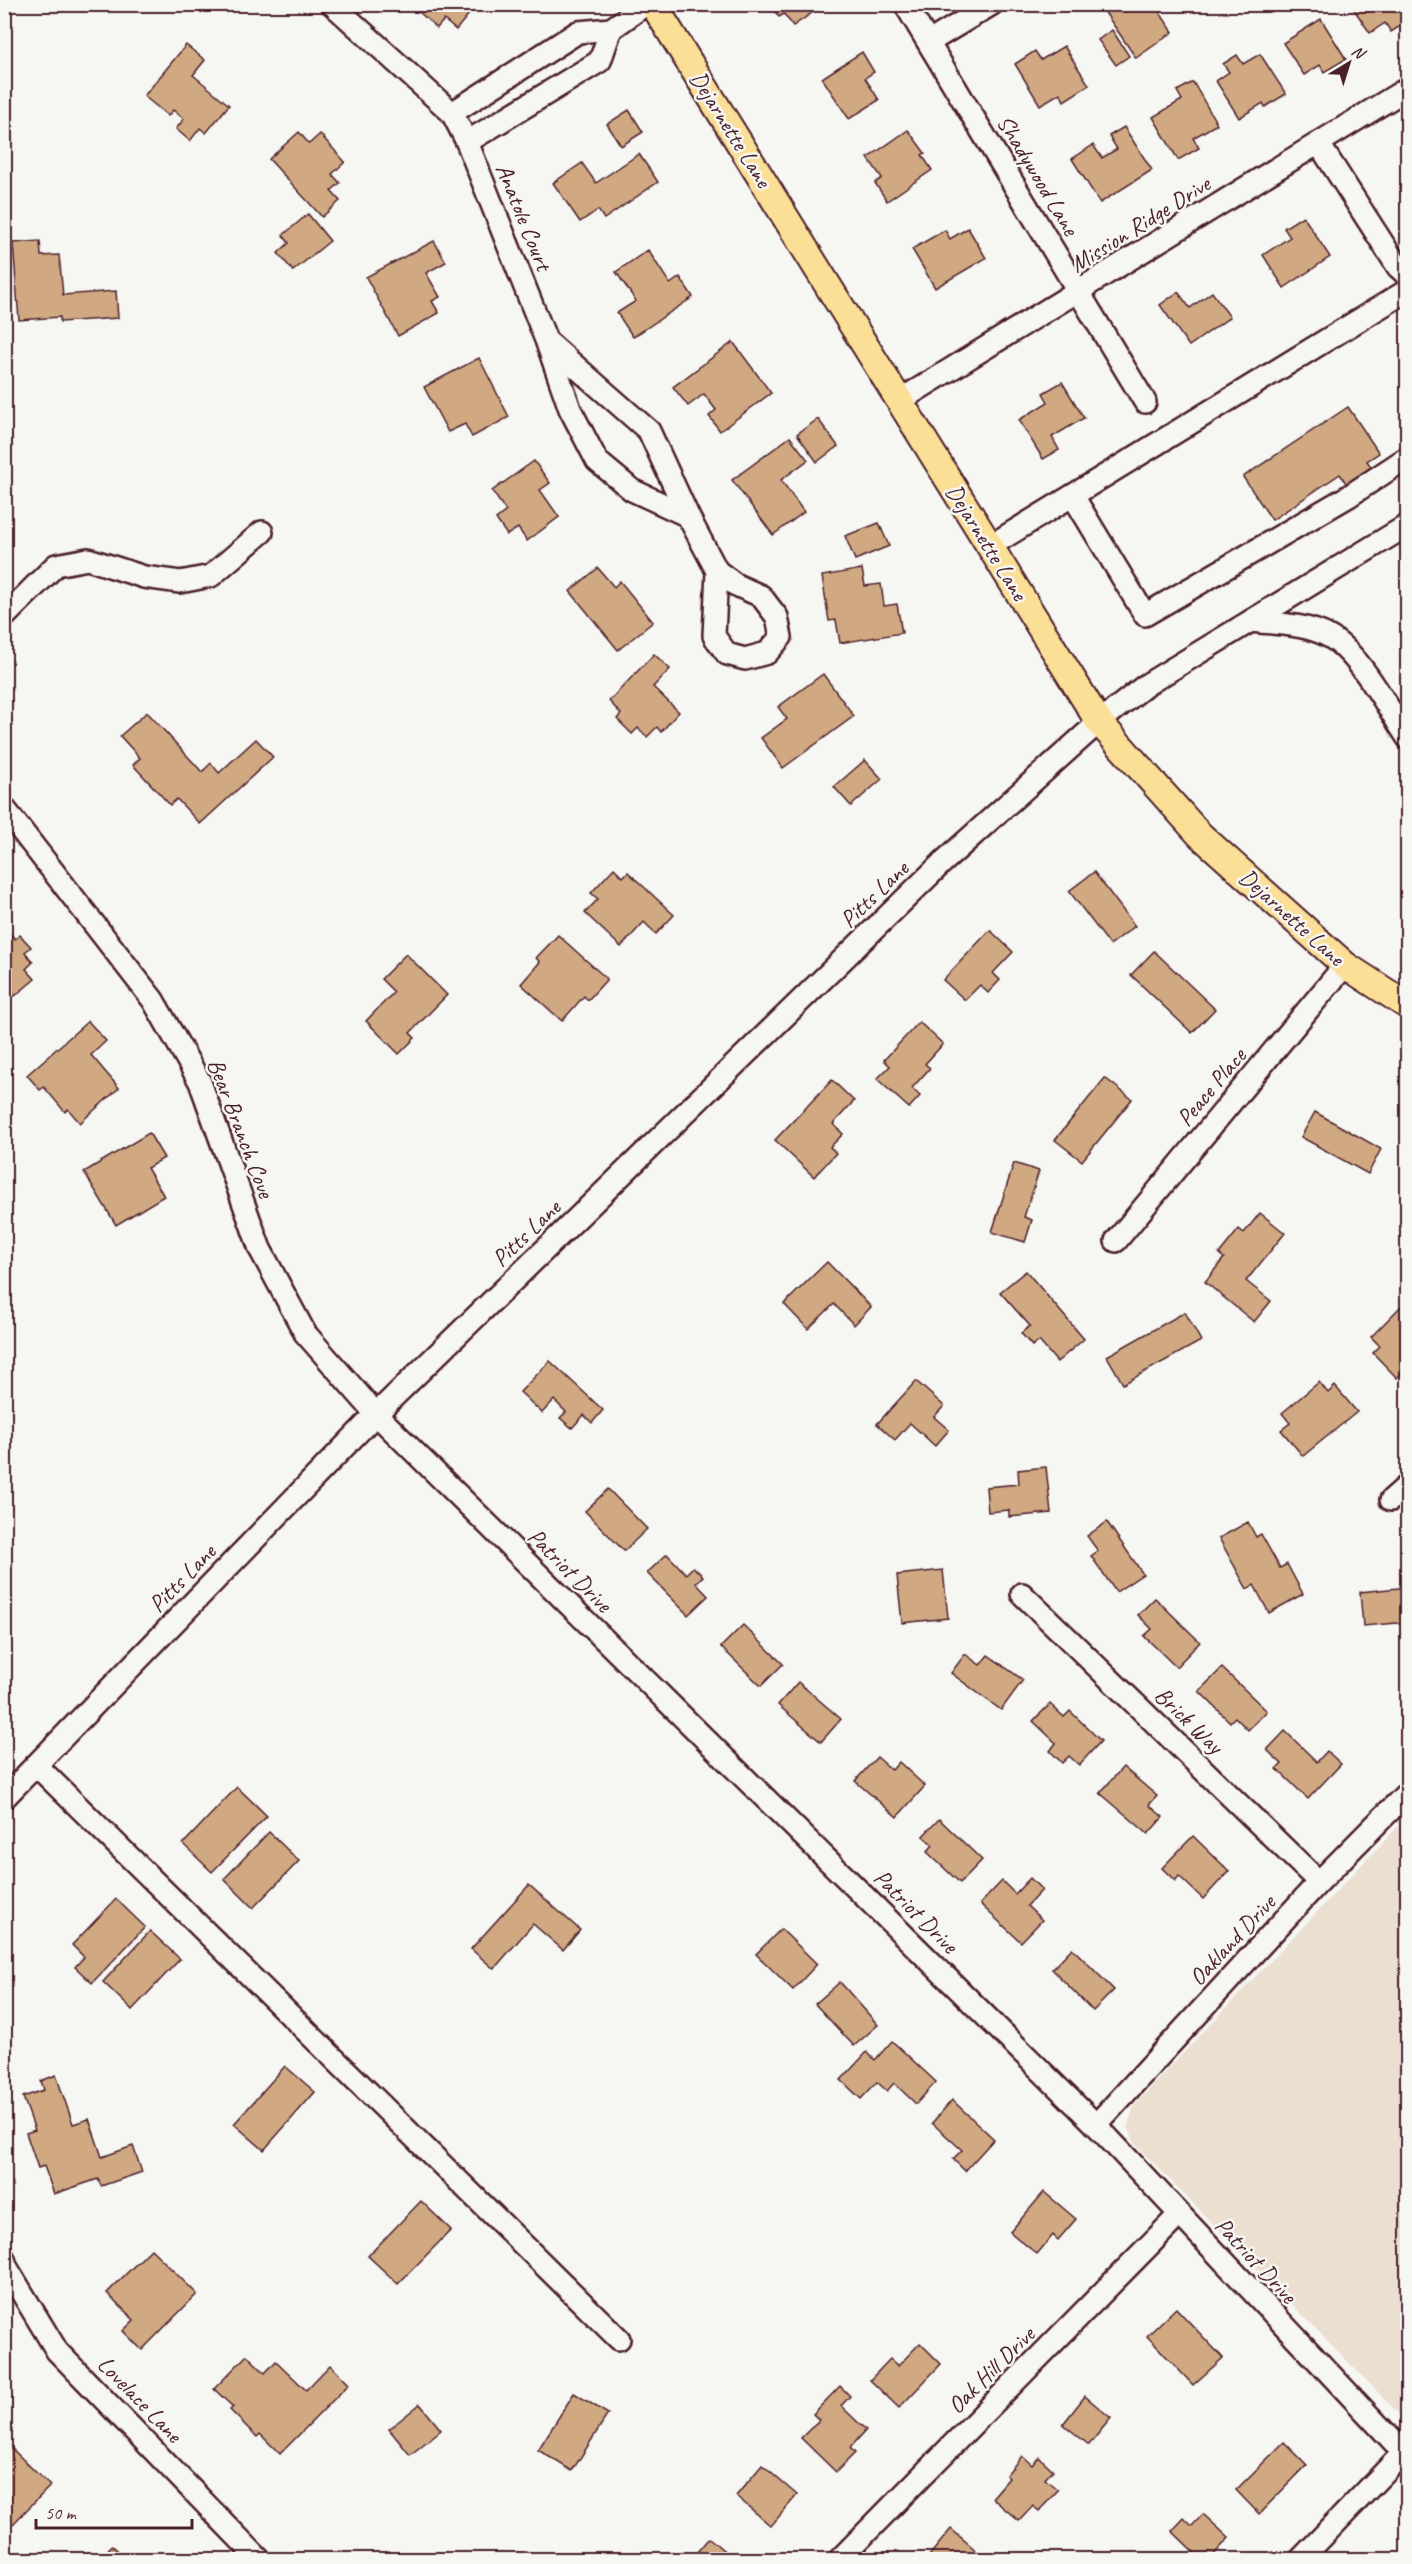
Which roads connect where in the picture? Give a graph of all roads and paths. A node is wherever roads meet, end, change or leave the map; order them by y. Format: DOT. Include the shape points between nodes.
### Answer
graph roads {
  1 [pos="332,4"];
  2 [pos="646,4"];
  3 [pos="653,4"];
  4 [pos="906,4"];
  5 [pos="992,4"];
  6 [pos="611,29"];
  7 [pos="929,42"];
  8 [pos="1407,88"];
  9 [pos="452,113"];
  10 [pos="467,142"];
  11 [pos="1319,144"];
  12 [pos="1407,276"];
  13 [pos="1407,290"];
  14 [pos="1078,291"];
  15 [pos="546,340"];
  16 [pos="899,401"];
  17 [pos="1145,402"];
  18 [pos="1407,458"];
  19 [pos="1073,496"];
  20 [pos="688,516"];
  21 [pos="1407,525"];
  22 [pos="262,532"];
  23 [pos="990,546"];
  24 [pos="717,571"];
  25 [pos="4,617"];
  26 [pos="1251,621"];
  27 [pos="1099,722"];
  28 [pos="1407,738"];
  29 [pos="4,808"];
  30 [pos="1345,965"];
  31 [pos="1407,1006"];
  32 [pos="1116,1241"];
  33 [pos="376,1414"];
  34 [pos="1407,1485"];
  35 [pos="1391,1500"];
  36 [pos="1022,1594"];
  37 [pos="36,1765"];
  38 [pos="4,1798"];
  39 [pos="1406,1798"];
  40 [pos="1319,1882"];
  41 [pos="1096,2125"];
  42 [pos="1179,2216"];
  43 [pos="4,2259"];
  44 [pos="619,2339"];
  45 [pos="1405,2455"];
  46 [pos="260,2559"];
  47 [pos="839,2559"];
  48 [pos="1300,2559"];
  1 -- 9 [label="street, Anatole Court"];
  2 -- 6 [label="street"];
  3 -- 16 [label="main road, Dejarnette Lane"];
  4 -- 7 [label="street, Shadywood Lane"];
  5 -- 7 [label="street"];
  6 -- 9 [label="street" via="578,32"];
  6 -- 10 [label="street" via="600,61"];
  7 -- 14 [label="street, Shadywood Lane"];
  8 -- 11 [label="street, Mission Ridge Drive"];
  9 -- 10 [label="street, Anatole Court"];
  10 -- 15 [label="street, Anatole Court"];
  11 -- 12 [label="street"];
  11 -- 14 [label="street, Mission Ridge Drive"];
  13 -- 19 [label="street"];
  14 -- 16 [label="street, Mission Ridge Drive"];
  14 -- 17 [label="street, Shadywood Lane"];
  15 -- 20 [label="street, Anatole Court" via="649,431"];
  15 -- 20 [label="street, Anatole Court" via="570,409 597,460 632,490"];
  16 -- 23 [label="main road, Dejarnette Lane"];
  18 -- 19 [label="street" via="1145,615"];
  19 -- 23 [label="street"];
  20 -- 24 [label="street, Anatole Court"];
  21 -- 26 [label="street, Pitts Lane"];
  22 -- 25 [label="street" via="211,576 180,582 144,577 87,560 56,565"];
  23 -- 27 [label="main road, Dejarnette Lane"];
  26 -- 27 [label="street, Pitts Lane" via="1146,685"];
  26 -- 28 [label="street" via="1305,628 1344,646"];
  27 -- 30 [label="main road, Dejarnette Lane" via="1200,835"];
  27 -- 33 [label="street, Pitts Lane" via="942,863"];
  29 -- 33 [label="street, Bear Branch Cove" via="153,1000 200,1082 260,1249 305,1333"];
  30 -- 31 [label="main road, Dejarnette Lane"];
  30 -- 32 [label="street, Peace Place"];
  33 -- 37 [label="street, Pitts Lane"];
  33 -- 41 [label="street, Patriot Drive"];
  34 -- 35 [label="street"];
  36 -- 40 [label="street, Brick Way"];
  37 -- 38 [label="street, Pitts Lane"];
  37 -- 44 [label="street"];
  39 -- 40 [label="street, Oakland Drive"];
  40 -- 41 [label="street, Oakland Drive"];
  41 -- 42 [label="street, Patriot Drive"];
  42 -- 45 [label="street, Patriot Drive"];
  42 -- 47 [label="street, Oak Hill Drive"];
  43 -- 46 [label="street, Lovelace Lane" via="57,2351"];
  45 -- 48 [label="street"];
}
